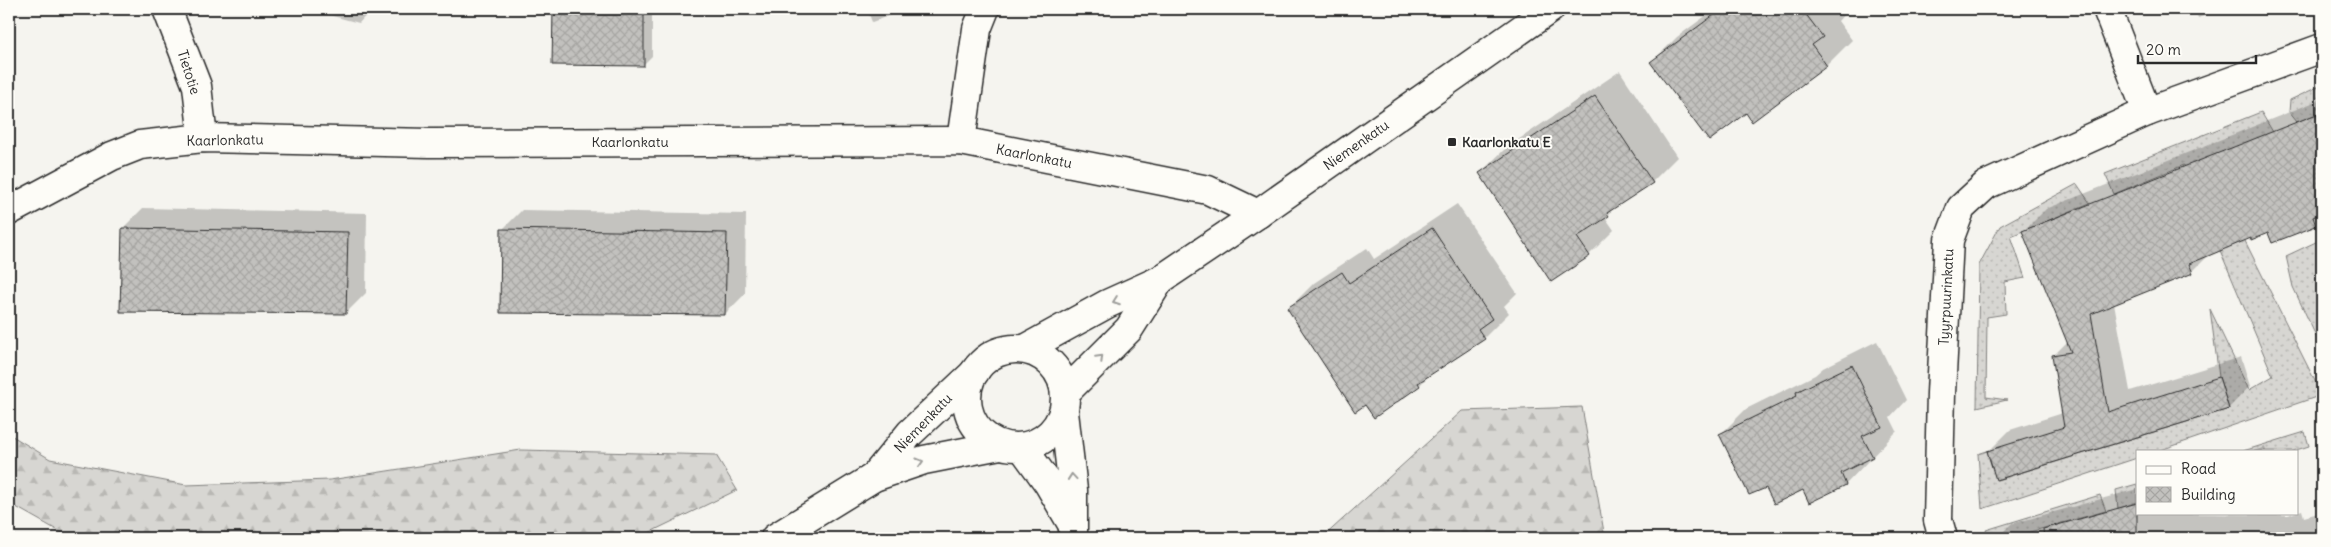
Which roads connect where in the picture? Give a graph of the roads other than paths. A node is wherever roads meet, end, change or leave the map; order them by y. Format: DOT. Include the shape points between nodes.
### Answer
graph roads {
  1 [pos="167,9"];
  2 [pos="984,9"];
  3 [pos="1550,9"];
  4 [pos="2106,9"];
  5 [pos="2322,48"];
  6 [pos="2147,112"];
  7 [pos="203,138"];
  8 [pos="961,142"];
  9 [pos="9,212"];
  10 [pos="1258,214"];
  11 [pos="1160,280"];
  12 [pos="1025,349"];
  13 [pos="975,372"];
  14 [pos="1065,402"];
  15 [pos="1011,446"];
  16 [pos="874,477"];
  17 [pos="1073,532"];
  18 [pos="775,538"];
  19 [pos="1943,538"];
  1 -- 7 [label="street, Tietotie" via="197,86"];
  2 -- 8 [label="street" via="977,29"];
  3 -- 10 [label="street, Niemenkatu"];
  4 -- 6 [label="street"];
  5 -- 6 [label="street, Tyyrpuurinkatu"];
  6 -- 19 [label="street, Tyyrpuurinkatu" via="1986,184 1961,208 1949,240 1940,393 1938,520"];
  7 -- 8 [label="street, Kaarlonkatu" via="429,143"];
  7 -- 9 [label="street, Kaarlonkatu" via="140,145 112,156"];
  8 -- 10 [label="street, Kaarlonkatu" via="1208,190"];
  10 -- 11 [label="street, Niemenkatu"];
  11 -- 12 [label="street, Niemenkatu, one-way"];
  14 -- 11 [label="street, Niemenkatu, one-way" via="1129,328"];
  12 -- 13 [label="street" via="1006,350 988,358"];
  12 -- 14 [label="street" via="1040,354 1052,364 1061,377"];
  13 -- 15 [label="street" via="968,385 967,400 976,428 987,438"];
  13 -- 16 [label="street, Niemenkatu" via="910,433"];
  14 -- 15 [label="street" via="1055,429 1040,442"];
  17 -- 14 [label="street, one-way" via="1073,490"];
  16 -- 15 [label="street, Niemenkatu, one-way" via="924,460"];
  15 -- 17 [label="street" via="1048,483"];
  16 -- 18 [label="street, Niemenkatu"];
}
